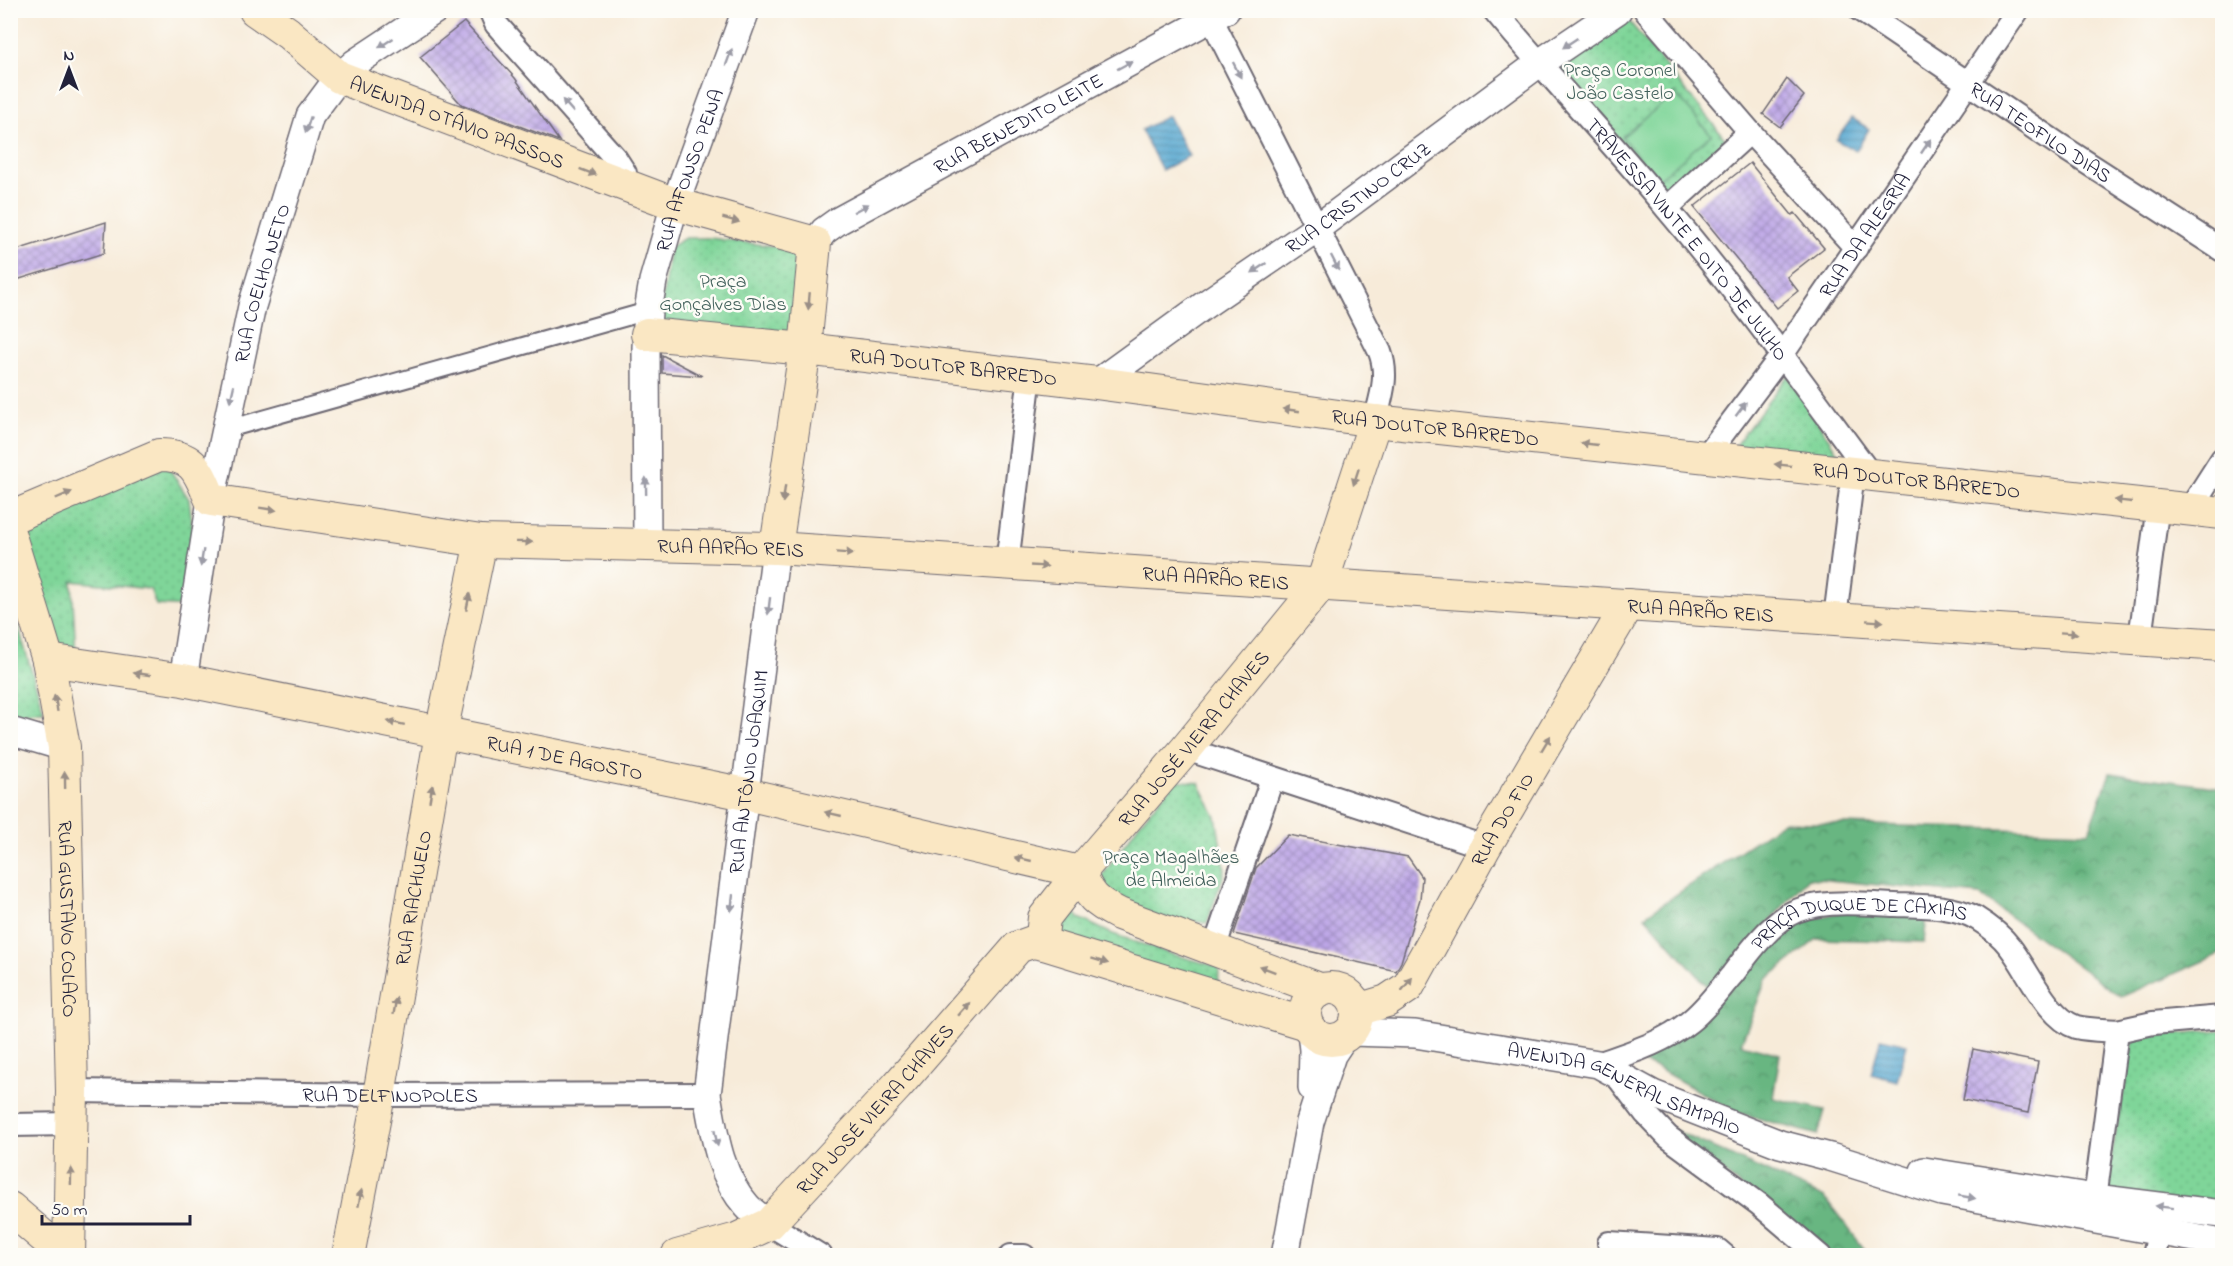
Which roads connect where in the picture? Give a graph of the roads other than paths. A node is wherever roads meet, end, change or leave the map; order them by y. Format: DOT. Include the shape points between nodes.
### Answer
graph roads {
  1 [pos="255,10"];
  2 [pos="288,10"];
  3 [pos="490,10"];
  4 [pos="746,10"];
  5 [pos="1494,10"];
  6 [pos="1618,10"];
  7 [pos="1645,10"];
  8 [pos="1860,10"];
  9 [pos="2018,10"];
  10 [pos="428,13"];
  11 [pos="1218,14"];
  12 [pos="1538,64"];
  13 [pos="347,70"];
  14 [pos="1968,84"];
  15 [pos="1750,132"];
  16 [pos="623,186"];
  17 [pos="675,204"];
  18 [pos="1667,208"];
  19 [pos="1317,228"];
  20 [pos="815,243"];
  21 [pos="1856,248"];
  22 [pos="2223,250"];
  23 [pos="648,322"];
  24 [pos="805,349"];
  25 [pos="1782,354"];
  26 [pos="1030,375"];
  27 [pos="1097,383"];
  28 [pos="1375,421"];
  29 [pos="224,430"];
  30 [pos="1706,456"];
  31 [pos="2223,459"];
  32 [pos="1862,474"];
  33 [pos="211,500"];
  34 [pos="2158,505"];
  35 [pos="2190,509"];
  36 [pos="2223,513"];
  37 [pos="10,518"];
  38 [pos="10,536"];
  39 [pos="481,541"];
  40 [pos="647,544"];
  41 [pos="777,548"];
  42 [pos="1007,564"];
  43 [pos="1322,583"];
  44 [pos="1628,605"];
  45 [pos="1835,618"];
  46 [pos="2140,638"];
  47 [pos="2223,645"];
  48 [pos="48,660"];
  49 [pos="183,680"];
  50 [pos="10,731"];
  51 [pos="441,733"];
  52 [pos="64,747"];
  53 [pos="1186,749"];
  54 [pos="1272,778"];
  55 [pos="746,794"];
  56 [pos="1485,847"];
  57 [pos="1080,872"];
  58 [pos="1044,944"];
  59 [pos="1214,950"];
  60 [pos="1322,990"];
  61 [pos="2223,1017"];
  62 [pos="1352,1023"];
  63 [pos="1308,1027"];
  64 [pos="2117,1031"];
  65 [pos="1605,1067"];
  66 [pos="72,1091"];
  67 [pos="707,1094"];
  68 [pos="379,1095"];
  69 [pos="1310,1122"];
  70 [pos="72,1124"];
  71 [pos="10,1125"];
  72 [pos="10,1208"];
  73 [pos="2094,1209"];
  74 [pos="2223,1214"];
  75 [pos="769,1224"];
  76 [pos="1609,1242"];
  77 [pos="2223,1243"];
  78 [pos="2157,1244"];
  79 [pos="68,1256"];
  80 [pos="348,1256"];
  81 [pos="677,1256"];
  82 [pos="821,1256"];
  83 [pos="1011,1256"];
  84 [pos="1024,1256"];
  85 [pos="1285,1256"];
  86 [pos="1725,1256"];
  87 [pos="1820,1256"];
  1 -- 13 [label="main road, AVENIDA OTÁVIO PASSOS"];
  2 -- 13 [label="main road, AVENIDA OTÁVIO PASSOS"];
  16 -- 3 [label="street, one-way" via="625,173 616,159 496,24"];
  17 -- 4 [label="street, RUA AFONSO PENA, one-way"];
  5 -- 12 [label="street, TRAVESSA VINTE E OITO DE JULHO"];
  6 -- 12 [label="street, RUA CRISTINO CRUZ, one-way"];
  7 -- 15 [label="street"];
  8 -- 14 [label="street, RUA TEOFILO DIAS"];
  9 -- 14 [label="street, RUA DA ALEGRIA"];
  10 -- 13 [label="street, one-way"];
  11 -- 19 [label="street, one-way"];
  20 -- 11 [label="street, RUA BENEDITO LEITE, one-way" via="838,221"];
  12 -- 18 [label="street, TRAVESSA VINTE E OITO DE JULHO"];
  12 -- 19 [label="street, RUA CRISTINO CRUZ"];
  13 -- 16 [label="main road, AVENIDA OTÁVIO PASSOS, one-way"];
  13 -- 29 [label="street, RUA COELHO NETO, one-way" via="310,116 252,306"];
  21 -- 14 [label="street, RUA DA ALEGRIA, one-way"];
  14 -- 22 [label="street, RUA TEOFILO DIAS"];
  15 -- 18 [label="street"];
  15 -- 21 [label="street"];
  16 -- 17 [label="main road, AVENIDA OTÁVIO PASSOS"];
  17 -- 20 [label="main road, AVENIDA OTÁVIO PASSOS, one-way"];
  17 -- 23 [label="street, RUA AFONSO PENA"];
  18 -- 25 [label="street, TRAVESSA VINTE E OITO DE JULHO"];
  19 -- 27 [label="street, RUA CRISTINO CRUZ, one-way"];
  19 -- 28 [label="street, one-way" via="1384,364 1385,379"];
  20 -- 24 [label="main road, RUA ANTÔNIO JOAQUIM, one-way"];
  21 -- 25 [label="street, RUA DA ALEGRIA"];
  23 -- 24 [label="main road, RUA DOUTOR BARREDO"];
  23 -- 29 [label="street"];
  40 -- 23 [label="street, RUA AFONSO PENA, one-way"];
  24 -- 26 [label="main road, RUA DOUTOR BARREDO"];
  24 -- 41 [label="main road, RUA ANTÔNIO JOAQUIM, one-way"];
  30 -- 25 [label="street, RUA DA ALEGRIA, one-way"];
  25 -- 32 [label="street, TRAVESSA VINTE E OITO DE JULHO"];
  26 -- 27 [label="main road, RUA DOUTOR BARREDO"];
  26 -- 42 [label="street"];
  28 -- 27 [label="main road, RUA DOUTOR BARREDO, one-way"];
  30 -- 28 [label="main road, RUA DOUTOR BARREDO, one-way"];
  28 -- 43 [label="main road, RUA JOSÉ VIEIRA CHAVES, one-way"];
  29 -- 33 [label="street, RUA COELHO NETO"];
  32 -- 30 [label="main road, RUA DOUTOR BARREDO, one-way"];
  31 -- 35 [label="street"];
  34 -- 32 [label="main road, RUA DOUTOR BARREDO, one-way"];
  32 -- 45 [label="street"];
  37 -- 33 [label="main road, one-way" via="159,455 189,460"];
  33 -- 39 [label="main road, RUA AARÃO REIS, one-way"];
  33 -- 49 [label="street, RUA COELHO NETO, one-way"];
  34 -- 35 [label="main road, RUA DOUTOR BARREDO"];
  34 -- 46 [label="street"];
  35 -- 36 [label="main road, RUA DOUTOR BARREDO"];
  38 -- 48 [label="main road, RUA GUSTAVO COLACO"];
  39 -- 40 [label="main road, RUA AARÃO REIS, one-way"];
  51 -- 39 [label="main road, RUA RIACHUELO, one-way"];
  40 -- 41 [label="main road, RUA AARÃO REIS"];
  41 -- 42 [label="main road, RUA AARÃO REIS, one-way"];
  41 -- 55 [label="street, RUA ANTÔNIO JOAQUIM, one-way"];
  42 -- 43 [label="main road, RUA AARÃO REIS, one-way"];
  43 -- 44 [label="main road, RUA AARÃO REIS"];
  43 -- 53 [label="main road, RUA JOSÉ VIEIRA CHAVES"];
  44 -- 45 [label="main road, RUA AARÃO REIS"];
  56 -- 44 [label="main road, RUA DO FIO, one-way"];
  45 -- 46 [label="main road, RUA AARÃO REIS, one-way"];
  46 -- 47 [label="main road, RUA AARÃO REIS"];
  49 -- 48 [label="main road, RUA 1 DE AGOSTO, one-way"];
  52 -- 48 [label="main road, RUA GUSTAVO COLACO, one-way"];
  51 -- 49 [label="main road, RUA 1 DE AGOSTO, one-way"];
  50 -- 52 [label="street"];
  51 -- 55 [label="main road, RUA 1 DE AGOSTO"];
  68 -- 51 [label="main road, RUA RIACHUELO, one-way"];
  66 -- 52 [label="main road, RUA GUSTAVO COLACO, one-way"];
  53 -- 54 [label="street"];
  53 -- 57 [label="main road, RUA JOSÉ VIEIRA CHAVES"];
  54 -- 56 [label="street"];
  54 -- 59 [label="street"];
  57 -- 55 [label="main road, RUA 1 DE AGOSTO, one-way"];
  55 -- 67 [label="street, RUA ANTÔNIO JOAQUIM, one-way"];
  62 -- 56 [label="main road, RUA DO FIO, one-way" via="1408,987"];
  57 -- 58 [label="main road, RUA JOSÉ VIEIRA CHAVES" via="1044,918"];
  57 -- 59 [label="main road" via="1097,903"];
  58 -- 63 [label="main road, one-way"];
  75 -- 58 [label="main road, RUA JOSÉ VIEIRA CHAVES, one-way" via="897,1086 1018,946"];
  60 -- 59 [label="main road, one-way"];
  60 -- 62 [label="main road" via="1346,992 1352,998"];
  60 -- 63 [label="main road" via="1309,1000 1305,1016"];
  61 -- 64 [label="street, PRAÇA DUQUE DE CAXIAS" via="2153,1023"];
  62 -- 63 [label="main road" via="1335,1040 1317,1037"];
  62 -- 65 [label="street, AVENIDA GENERAL SAMPAIO"];
  62 -- 69 [label="street" via="1332,1055"];
  63 -- 69 [label="street" via="1313,1068"];
  64 -- 65 [label="street, PRAÇA DUQUE DE CAXIAS" via="2077,1027 2064,1020 2010,946 1973,916 1932,907 1841,903 1788,915 1767,933 1687,1024"];
  64 -- 73 [label="street"];
  65 -- 73 [label="street, AVENIDA GENERAL SAMPAIO" via="1653,1094 1780,1144"];
  65 -- 87 [label="street" via="1668,1137 1760,1204"];
  66 -- 68 [label="street, RUA DELFINOPOLES"];
  66 -- 70 [label="main road, RUA GUSTAVO COLACO"];
  67 -- 68 [label="street, RUA DELFINOPOLES"];
  67 -- 75 [label="street, RUA ANTÔNIO JOAQUIM, one-way" via="720,1160 748,1208"];
  80 -- 68 [label="main road, RUA RIACHUELO, one-way"];
  69 -- 85 [label="street"];
  70 -- 71 [label="street"];
  79 -- 70 [label="main road, RUA GUSTAVO COLACO, one-way"];
  72 -- 79 [label="main road"];
  74 -- 73 [label="street, AVENIDA GENERAL SAMPAIO, one-way"];
  73 -- 78 [label="street, AVENIDA GENERAL SAMPAIO"];
  75 -- 81 [label="main road" via="737,1239"];
  75 -- 82 [label="street, RUA ANTÔNIO JOAQUIM"];
  76 -- 86 [label="street" via="1718,1250"];
  77 -- 78 [label="street, AVENIDA GENERAL SAMPAIO"];
  83 -- 84 [label="street"];
}
